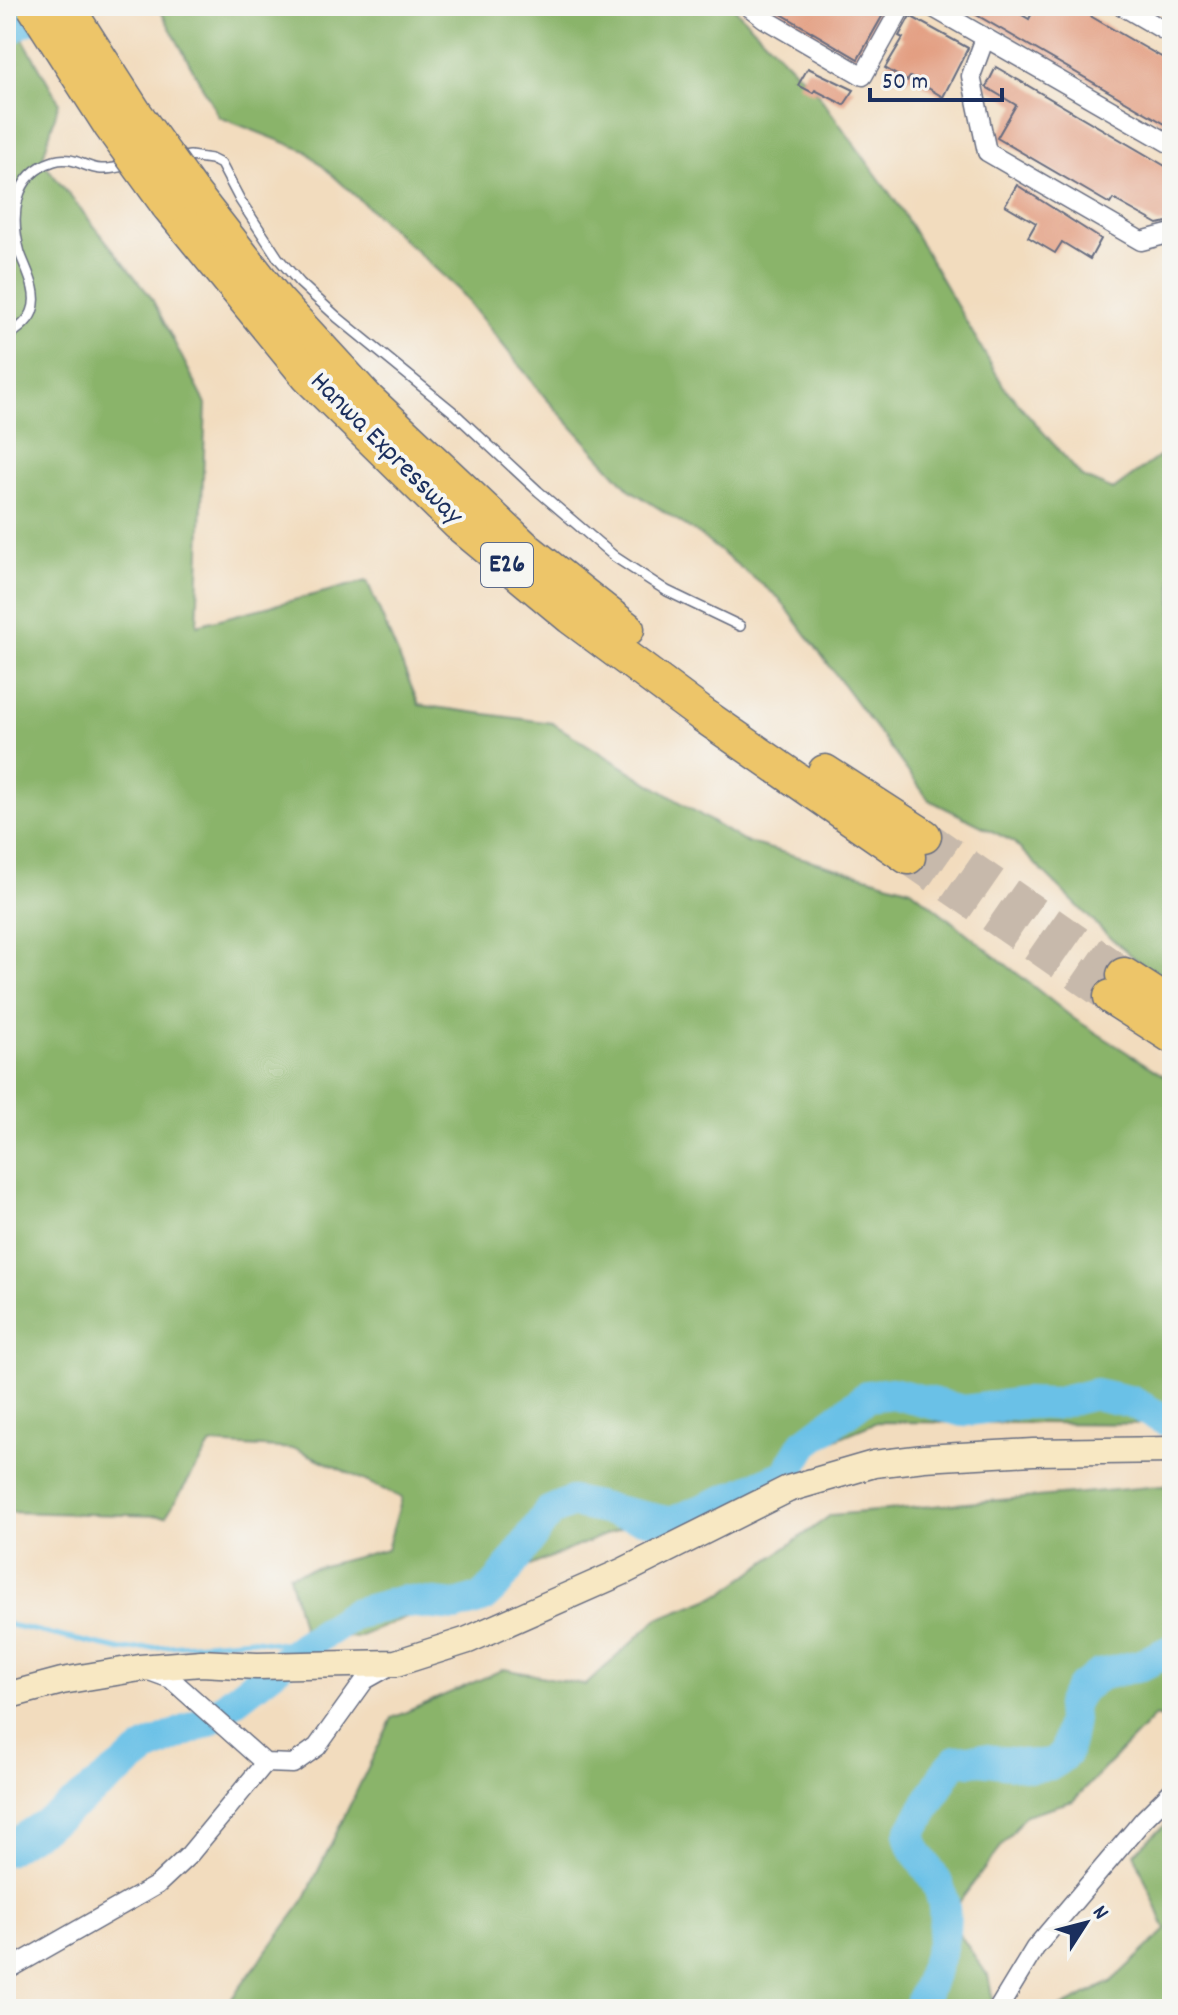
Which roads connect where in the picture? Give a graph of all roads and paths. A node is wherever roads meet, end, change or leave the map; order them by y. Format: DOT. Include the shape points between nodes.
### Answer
graph roads {
  1 [pos="34,6"];
  2 [pos="66,6"];
  3 [pos="748,6"];
  4 [pos="902,6"];
  5 [pos="930,6"];
  6 [pos="1122,6"];
  7 [pos="1172,35"];
  8 [pos="985,38"];
  9 [pos="1172,145"];
  10 [pos="162,160"];
  11 [pos="148,162"];
  12 [pos="179,198"];
  13 [pos="1172,233"];
  14 [pos="6,337"];
  15 [pos="740,626"];
  16 [pos="916,847"];
  17 [pos="1172,1006"];
  18 [pos="1172,1036"];
  19 [pos="1172,1450"];
  20 [pos="396,1663"];
  21 [pos="140,1668"];
  22 [pos="6,1696"];
  23 [pos="265,1763"];
  24 [pos="1172,1791"];
  25 [pos="6,1971"];
  26 [pos="998,2009"];
  1 -- 12 [label="highway, Hanwa Expressway / E26, bridge" via="103,113"];
  2 -- 12 [label="highway, Hanwa Expressway / E26, bridge" via="134,112"];
  3 -- 4 [label="street" via="863,76"];
  5 -- 8 [label="street"];
  6 -- 7 [label="street"];
  8 -- 9 [label="street"];
  8 -- 13 [label="street" via="971,76 987,152 1141,241"];
  10 -- 15 [label="lane" via="190,156 221,164 278,258 337,317 615,557 667,591"];
  11 -- 14 [label="lane" via="97,169 66,158 30,174 19,190 15,215 32,284 32,312"];
  12 -- 16 [label="highway, Hanwa Expressway / E26" via="308,376 459,524 571,617 703,715"];
  17 -- 18 [label="highway" via="1118,986"];
  19 -- 20 [label="street" via="1033,1452 874,1464 788,1489 624,1571 468,1640"];
  20 -- 21 [label="street"];
  20 -- 23 [label="street" via="365,1680 317,1747 293,1764"];
  21 -- 22 [label="street"];
  21 -- 23 [label="street" via="171,1679"];
  23 -- 25 [label="street" via="189,1855 157,1885"];
  24 -- 26 [label="street" via="1035,1948"];
}
